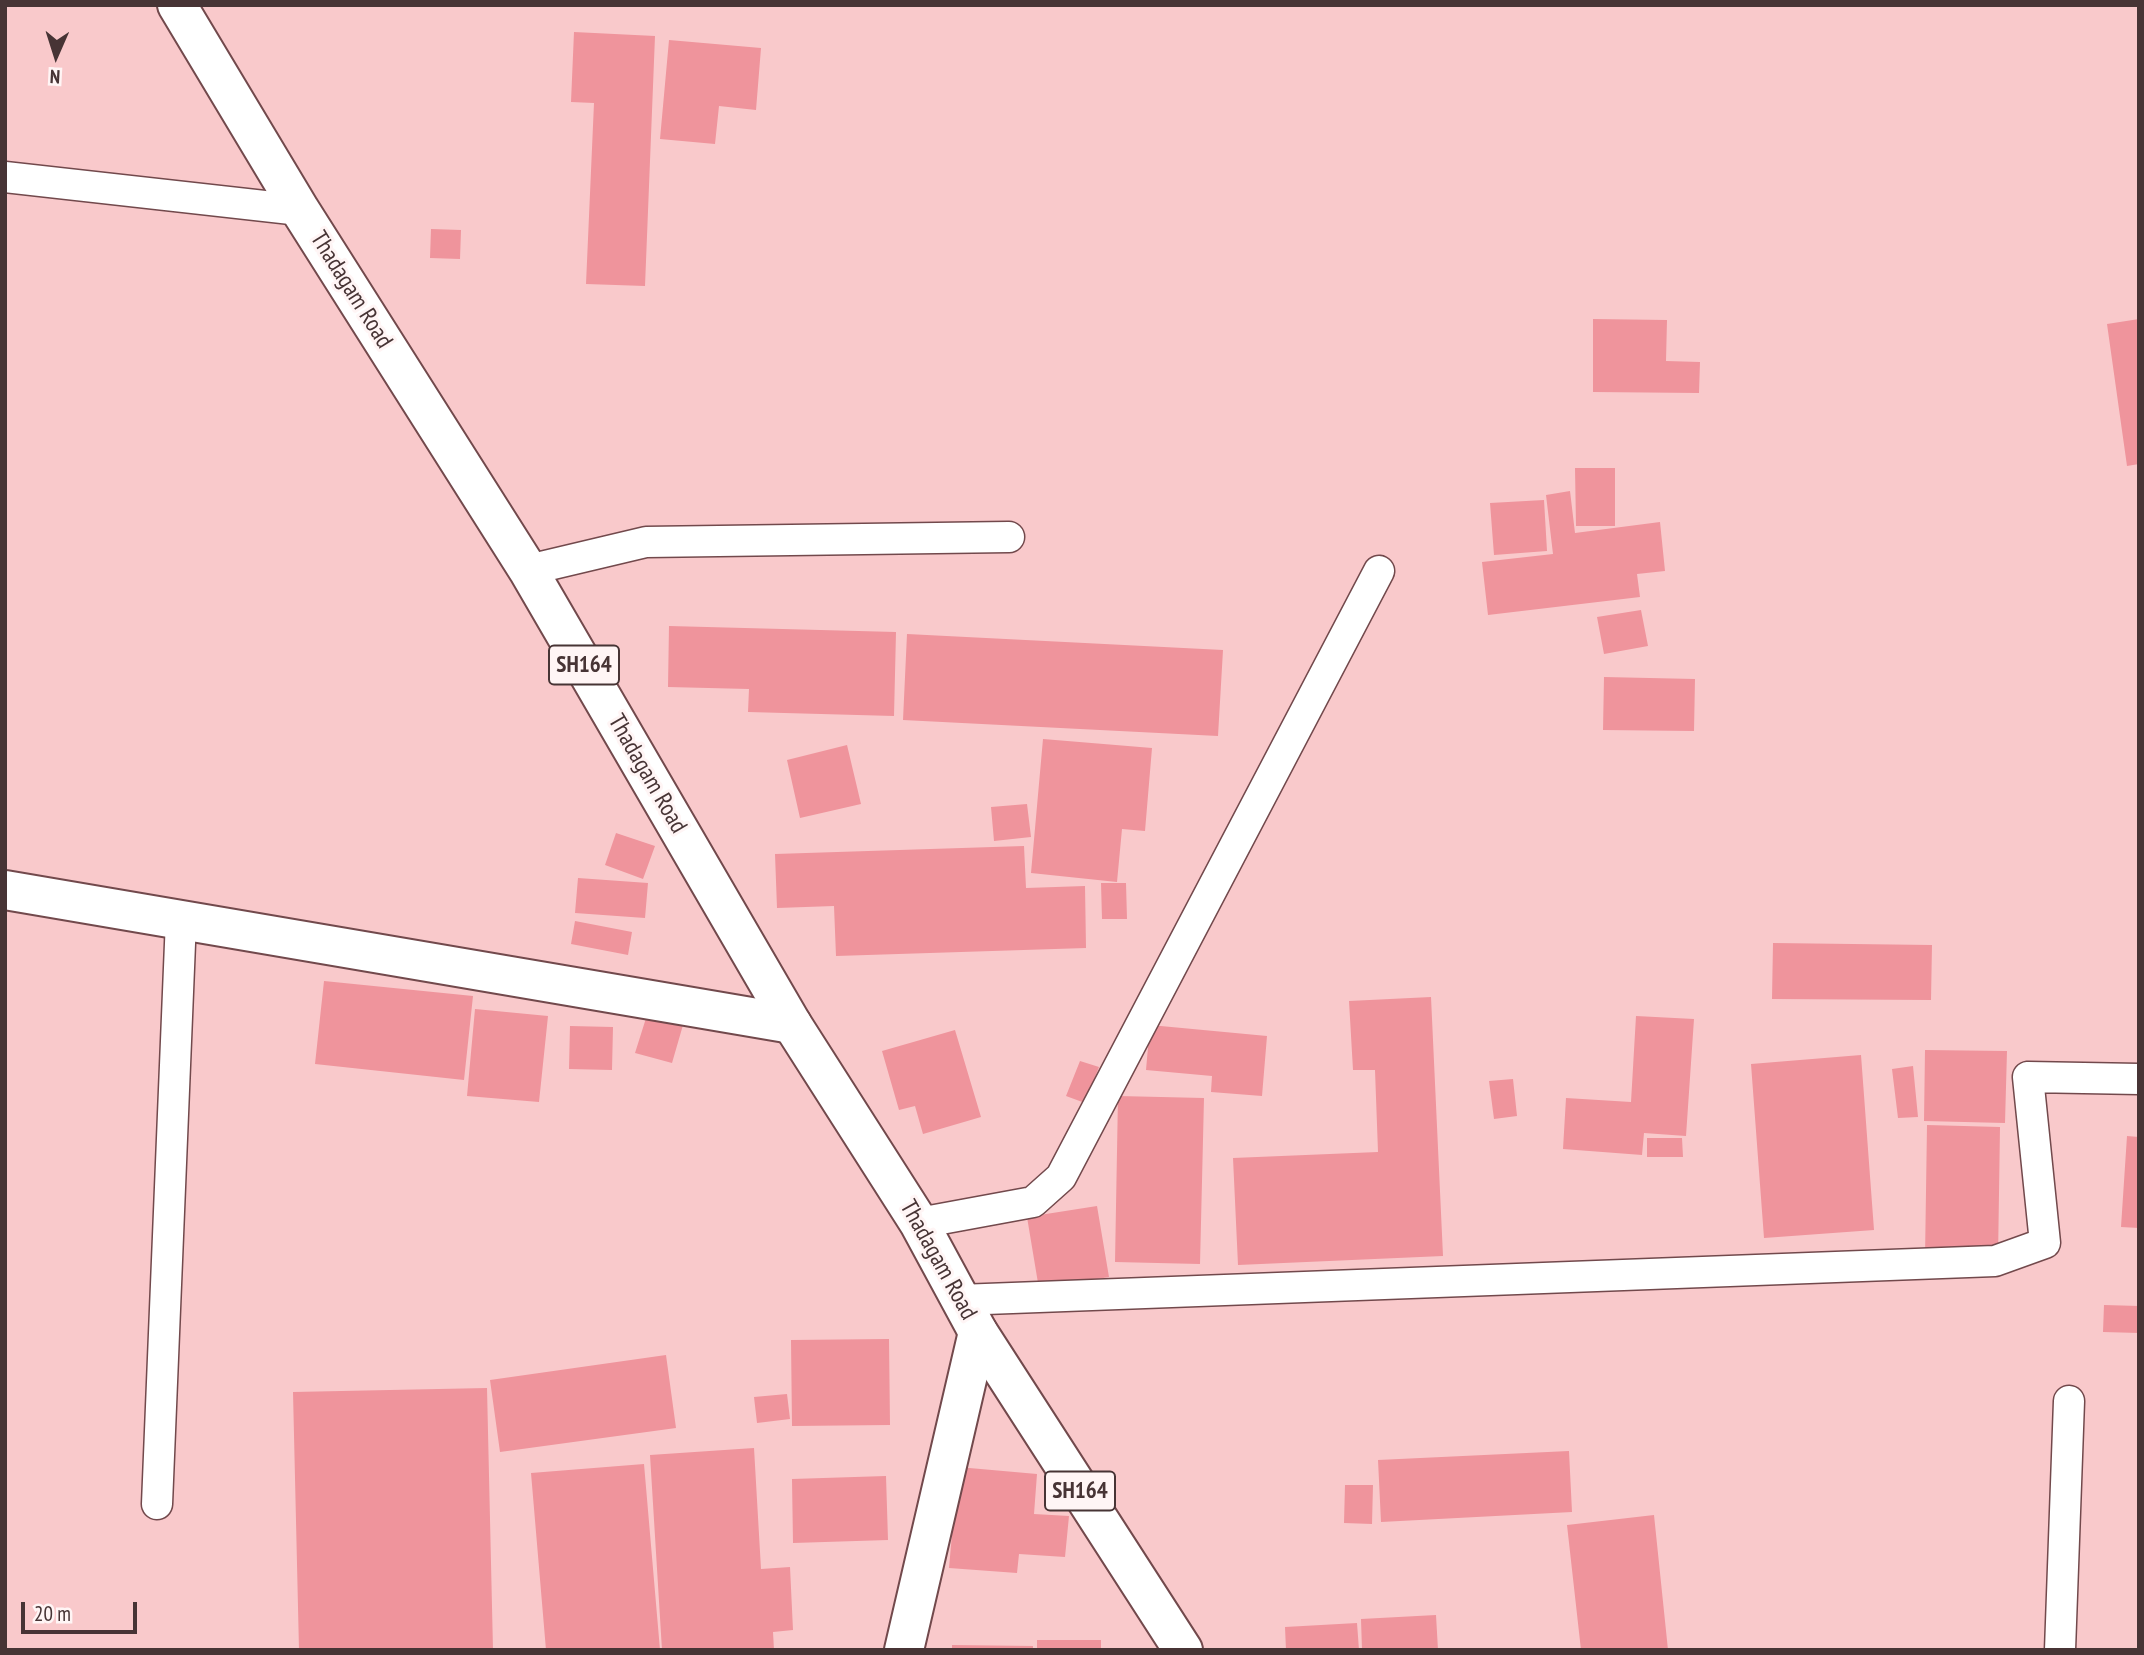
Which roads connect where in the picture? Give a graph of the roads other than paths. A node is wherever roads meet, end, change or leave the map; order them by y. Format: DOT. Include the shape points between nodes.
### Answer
graph roads {
  1 [pos="177,5"];
  2 [pos="5,177"];
  3 [pos="300,210"];
  4 [pos="1009,537"];
  5 [pos="528,570"];
  6 [pos="1380,571"];
  7 [pos="5,890"];
  8 [pos="181,919"];
  9 [pos="792,1024"];
  10 [pos="2139,1079"];
  11 [pos="919,1223"];
  12 [pos="968,1316"];
  13 [pos="2069,1401"];
  14 [pos="158,1504"];
  15 [pos="904,1650"];
  16 [pos="1183,1650"];
  17 [pos="2060,1650"];
  1 -- 3 [label="main road, Thadagam Road / SH164"];
  2 -- 3 [label="street"];
  3 -- 5 [label="main road, Thadagam Road / SH164"];
  4 -- 5 [label="street" via="646,542"];
  5 -- 9 [label="main road, Thadagam Road / SH164"];
  6 -- 11 [label="street" via="1061,1177 1033,1202"];
  7 -- 8 [label="main road"];
  8 -- 9 [label="main road"];
  8 -- 14 [label="street"];
  9 -- 11 [label="main road, Thadagam Road / SH164"];
  10 -- 12 [label="street" via="2028,1077 2045,1243 1994,1261"];
  11 -- 12 [label="main road, Thadagam Road / SH164"];
  12 -- 15 [label="main road"];
  12 -- 16 [label="main road, SH164"];
  13 -- 17 [label="street"];
}
